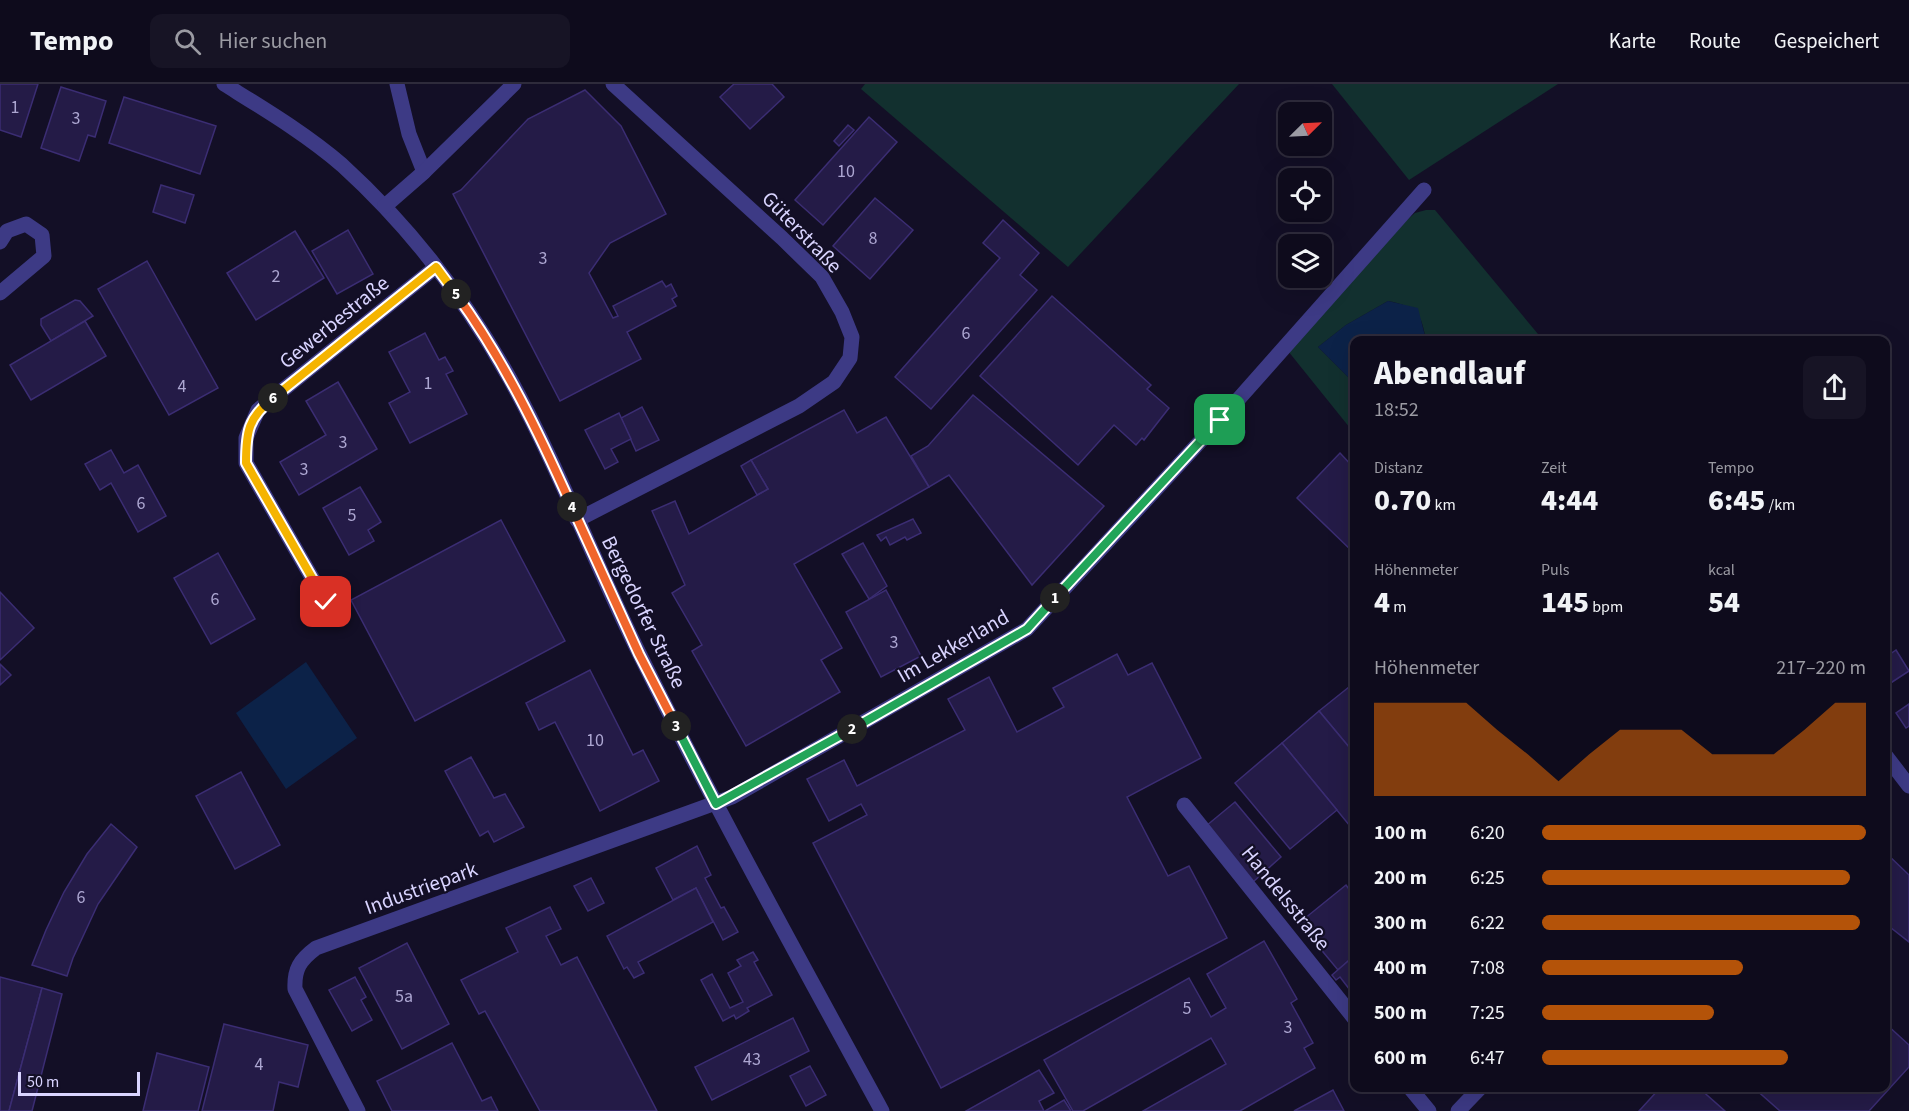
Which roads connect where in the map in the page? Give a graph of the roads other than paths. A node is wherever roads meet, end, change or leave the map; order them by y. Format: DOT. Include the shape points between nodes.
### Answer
graph roads {
  1 [pos="224,84"];
  2 [pos="397,84"];
  3 [pos="514,84"];
  4 [pos="613,84"];
  5 [pos="424,172"];
  6 [pos="1424,190"];
  7 [pos="385,206"];
  8 [pos="0,242"];
  9 [pos="436,267"];
  10 [pos="0,293"];
  11 [pos="1220,420"];
  12 [pos="1238,432"];
  13 [pos="577,520"];
  14 [pos="326,602"];
  15 [pos="1890,761"];
  16 [pos="1909,786"];
  17 [pos="716,804"];
  18 [pos="1184,805"];
  19 [pos="1350,1013"];
  20 [pos="1413,1092"];
  21 [pos="1476,1092"];
  22 [pos="358,1111"];
  23 [pos="882,1111"];
  24 [pos="1429,1111"];
  25 [pos="1458,1111"];
  1 -- 7 [label="street, Bergedorfer Straße" via="339,163"];
  2 -- 5 [label="street" via="409,134"];
  3 -- 5 [label="street"];
  4 -- 13 [label="street, Güterstraße" via="822,277 852,337 850,358 834,382 799,406"];
  5 -- 7 [label="street"];
  6 -- 11 [label="street, Im Lekkerland"];
  7 -- 9 [label="street, Bergedorfer Straße"];
  8 -- 10 [label="street" via="7,231 26,224 42,235 44,256"];
  9 -- 13 [label="street, Bergedorfer Straße" via="475,320 510,378"];
  9 -- 14 [label="street, Gewerbestraße" via="258,410 246,438 246,463"];
  11 -- 12 [label="street"];
  11 -- 17 [label="street, Im Lekkerland" via="1027,629"];
  13 -- 17 [label="street, Bergedorfer Straße" via="639,654"];
  15 -- 16 [label="street"];
  17 -- 22 [label="street, Industriepark" via="316,948 302,958 295,974 295,989"];
  17 -- 23 [label="street, Bergedorfer Straße"];
  18 -- 19 [label="street, Handelsstraße"];
  20 -- 24 [label="street"];
  21 -- 25 [label="street"];
}
